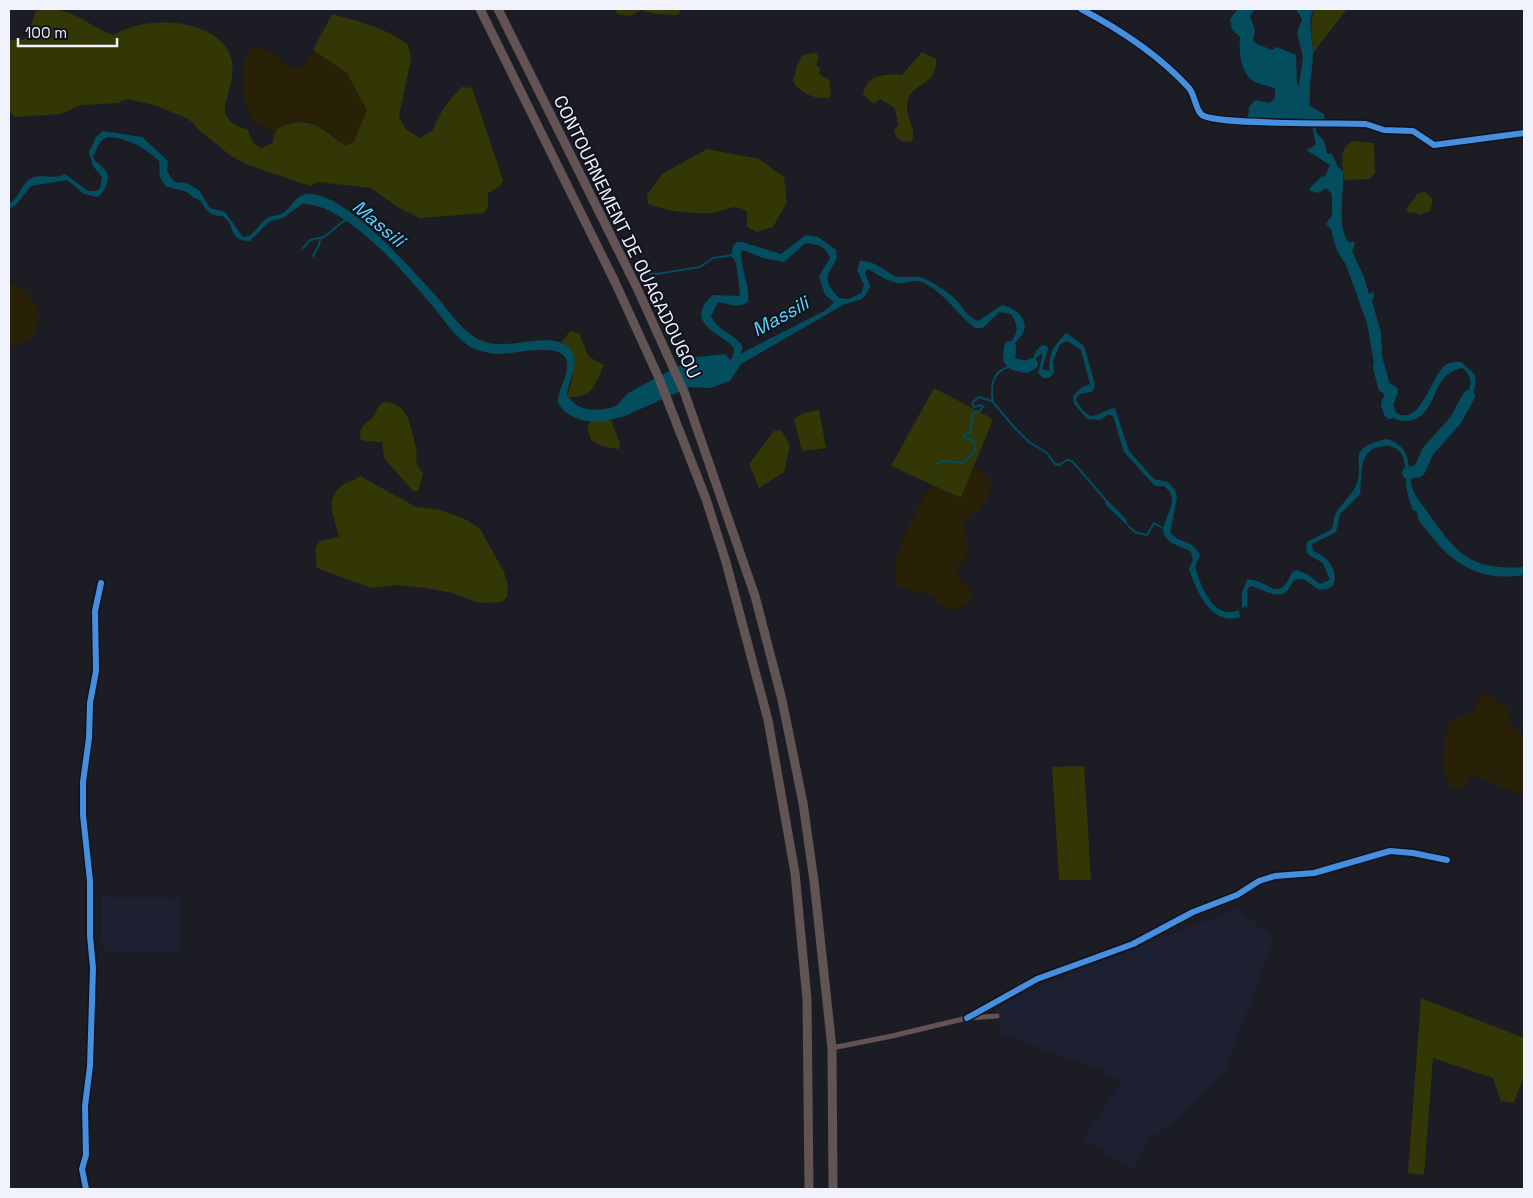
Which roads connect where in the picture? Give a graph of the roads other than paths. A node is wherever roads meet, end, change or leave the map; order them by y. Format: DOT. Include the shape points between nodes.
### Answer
graph roads {
  1 [pos="480,9"];
  2 [pos="498,9"];
  3 [pos="1081,9"];
  4 [pos="1524,133"];
  5 [pos="101,583"];
  6 [pos="1447,860"];
  7 [pos="997,1016"];
  8 [pos="967,1018"];
  9 [pos="832,1048"];
  10 [pos="808,1187"];
  11 [pos="834,1187"];
  12 [pos="86,1189"];
  1 -- 10 [label="highway, CONTOURNEMENT DE OUAGADOUGOU" via="658,376 706,499 726,562 768,720 795,873 807,999"];
  2 -- 9 [label="highway, CONTOURNEMENT DE OUAGADOUGOU" via="638,288 685,394 755,596 782,700 809,842"];
  3 -- 4 [label="street" via="1146,50 1187,86 1196,100 1198,111 1210,118 1366,124 1384,130 1413,131 1434,145"];
  5 -- 12 [label="street" via="95,611 96,671 83,782 93,966 90,1066 85,1106 86,1156 82,1170"];
  6 -- 8 [label="street" via="1390,851 1314,873 1275,876 1259,881 1237,895 1193,912 1133,944 1037,979"];
  7 -- 8 [label="street"];
  8 -- 9 [label="street"];
  9 -- 11 [label="highway, CONTOURNEMENT DE OUAGADOUGOU"];
}
